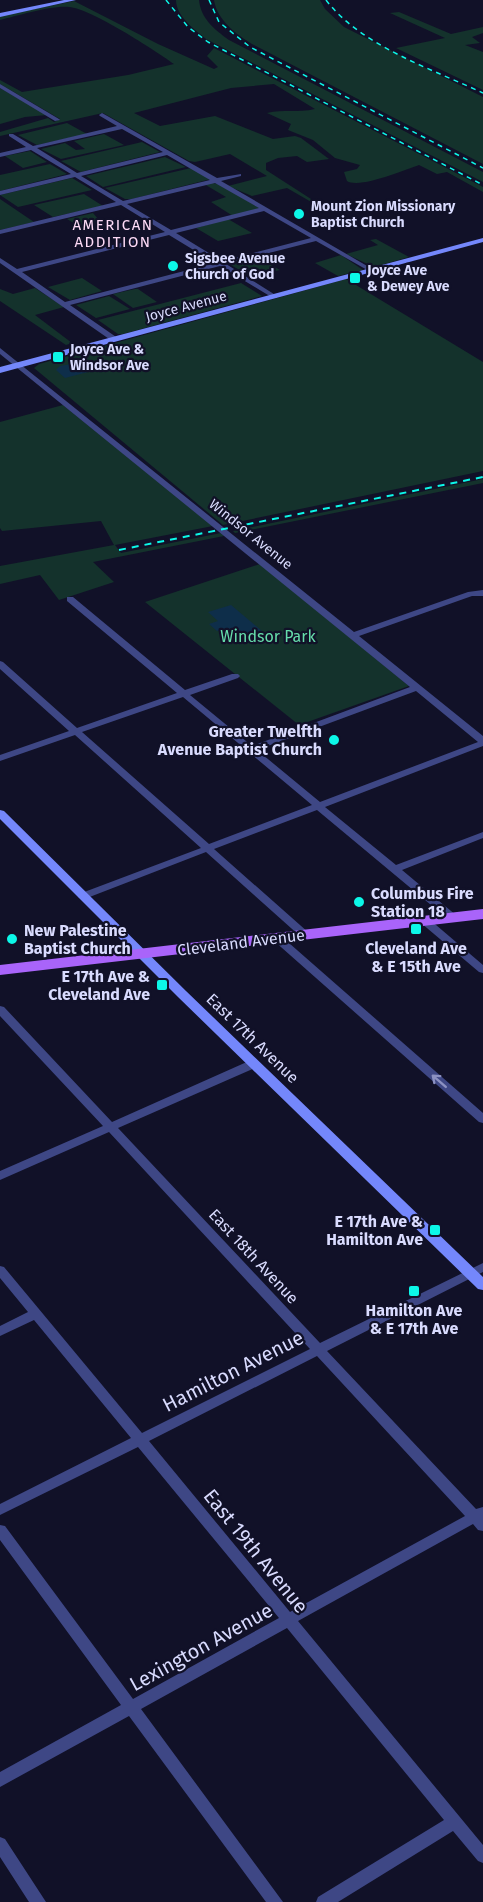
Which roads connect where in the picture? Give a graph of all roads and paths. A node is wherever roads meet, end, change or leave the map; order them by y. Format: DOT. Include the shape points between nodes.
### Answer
graph roads {
  1 [pos="73,0"];
  2 [pos="0,15"];
  3 [pos="0,86"];
  4 [pos="102,115"];
  5 [pos="57,120"];
  6 [pos="123,127"];
  7 [pos="11,135"];
  8 [pos="32,148"];
  9 [pos="168,153"];
  10 [pos="0,155"];
  11 [pos="76,175"];
  12 [pos="239,175"];
  13 [pos="215,180"];
  14 [pos="0,193"];
  15 [pos="122,203"];
  16 [pos="265,209"];
  17 [pos="0,232"];
  18 [pos="170,232"];
  19 [pos="317,239"];
  20 [pos="483,240"];
  21 [pos="0,260"];
  22 [pos="221,263"];
  23 [pos="371,270"];
  24 [pos="16,271"];
  25 [pos="275,297"];
  26 [pos="64,304"];
  27 [pos="115,339"];
  28 [pos="0,350"];
  29 [pos="21,365"];
  30 [pos="0,370"];
  31 [pos="483,593"];
  32 [pos="70,598"];
  33 [pos="354,635"];
  34 [pos="0,664"];
  35 [pos="235,676"];
  36 [pos="418,687"];
  37 [pos="184,694"];
  38 [pos="76,731"];
  39 [pos="483,742"];
  40 [pos="251,749"];
  41 [pos="0,758"];
  42 [pos="319,806"];
  43 [pos="0,813"];
  44 [pos="483,835"];
  45 [pos="208,848"];
  46 [pos="395,869"];
  47 [pos="83,896"];
  48 [pos="483,914"];
  49 [pos="453,918"];
  50 [pos="425,921"];
  51 [pos="305,935"];
  52 [pos="277,938"];
  53 [pos="142,953"];
  54 [pos="0,970"];
  55 [pos="483,970"];
  56 [pos="0,1009"];
  57 [pos="253,1064"];
  58 [pos="483,1119"];
  59 [pos="111,1127"];
  60 [pos="0,1176"];
  61 [pos="0,1270"];
  62 [pos="477,1270"];
  63 [pos="483,1285"];
  64 [pos="36,1314"];
  65 [pos="0,1331"];
  66 [pos="318,1350"];
  67 [pos="140,1440"];
  68 [pos="0,1510"];
  69 [pos="480,1518"];
  70 [pos="0,1530"];
  71 [pos="288,1620"];
  72 [pos="131,1708"];
  73 [pos="0,1780"];
  74 [pos="454,1822"];
  75 [pos="0,1844"];
  76 [pos="483,1856"];
  77 [pos="38,1902"];
  78 [pos="275,1902"];
  79 [pos="324,1902"];
  1 -- 2 [label="street"];
  3 -- 5 [label="street"];
  4 -- 6 [label="street"];
  6 -- 8 [label="street"];
  6 -- 9 [label="street"];
  7 -- 8 [label="street"];
  8 -- 10 [label="street"];
  8 -- 11 [label="street"];
  9 -- 11 [label="street"];
  9 -- 13 [label="street"];
  11 -- 14 [label="street"];
  11 -- 15 [label="street"];
  12 -- 13 [label="street"];
  13 -- 15 [label="street"];
  13 -- 16 [label="street"];
  15 -- 17 [label="street"];
  15 -- 18 [label="street"];
  16 -- 18 [label="street"];
  16 -- 19 [label="street"];
  18 -- 22 [label="street"];
  18 -- 24 [label="street"];
  19 -- 22 [label="street"];
  19 -- 23 [label="street"];
  20 -- 23 [label="street, Joyce Avenue"];
  21 -- 24 [label="street"];
  22 -- 25 [label="street"];
  22 -- 26 [label="street"];
  23 -- 25 [label="street, Joyce Avenue"];
  24 -- 26 [label="street"];
  25 -- 27 [label="street, Joyce Avenue"];
  26 -- 27 [label="street"];
  27 -- 29 [label="street, Joyce Avenue"];
  28 -- 29 [label="street, Windsor Avenue"];
  29 -- 30 [label="street, Joyce Avenue"];
  29 -- 33 [label="street, Windsor Avenue"];
  31 -- 33 [label="street"];
  32 -- 37 [label="street"];
  33 -- 36 [label="street, Windsor Avenue"];
  34 -- 38 [label="street"];
  35 -- 37 [label="street"];
  36 -- 39 [label="street, Windsor Avenue"];
  36 -- 40 [label="street"];
  37 -- 38 [label="street"];
  37 -- 40 [label="street"];
  38 -- 41 [label="street"];
  38 -- 45 [label="street"];
  39 -- 42 [label="street"];
  40 -- 42 [label="street"];
  42 -- 45 [label="street"];
  42 -- 46 [label="street"];
  43 -- 47 [label="street, East 17th Avenue"];
  44 -- 46 [label="street"];
  45 -- 47 [label="street"];
  45 -- 51 [label="street"];
  46 -- 49 [label="street"];
  47 -- 53 [label="street, East 17th Avenue"];
  48 -- 49 [label="main road, Cleveland Avenue"];
  49 -- 50 [label="main road, Cleveland Avenue"];
  50 -- 51 [label="main road, Cleveland Avenue"];
  50 -- 55 [label="street"];
  51 -- 52 [label="main road, Cleveland Avenue"];
  52 -- 53 [label="main road, Cleveland Avenue"];
  58 -- 52 [label="street, one-way"];
  53 -- 54 [label="main road, Cleveland Avenue"];
  53 -- 57 [label="street, East 17th Avenue"];
  56 -- 59 [label="street, East 18th Avenue"];
  57 -- 59 [label="street"];
  57 -- 62 [label="street, East 17th Avenue"];
  59 -- 60 [label="street"];
  59 -- 66 [label="street, East 18th Avenue"];
  61 -- 64 [label="street, East 19th Avenue"];
  62 -- 63 [label="street, East 17th Avenue"];
  62 -- 66 [label="street, Hamilton Avenue"];
  64 -- 65 [label="street"];
  64 -- 67 [label="street, East 19th Avenue"];
  66 -- 67 [label="street, Hamilton Avenue"];
  66 -- 69 [label="street, East 18th Avenue"];
  67 -- 68 [label="street, Hamilton Avenue"];
  67 -- 71 [label="street, East 19th Avenue"];
  69 -- 71 [label="street, Lexington Avenue"];
  70 -- 72 [label="street"];
  71 -- 72 [label="street, Lexington Avenue"];
  71 -- 74 [label="street, East 19th Avenue"];
  72 -- 73 [label="street, Lexington Avenue"];
  72 -- 78 [label="street"];
  74 -- 76 [label="street, East 19th Avenue"];
  74 -- 79 [label="street"];
  75 -- 77 [label="street"];
}
